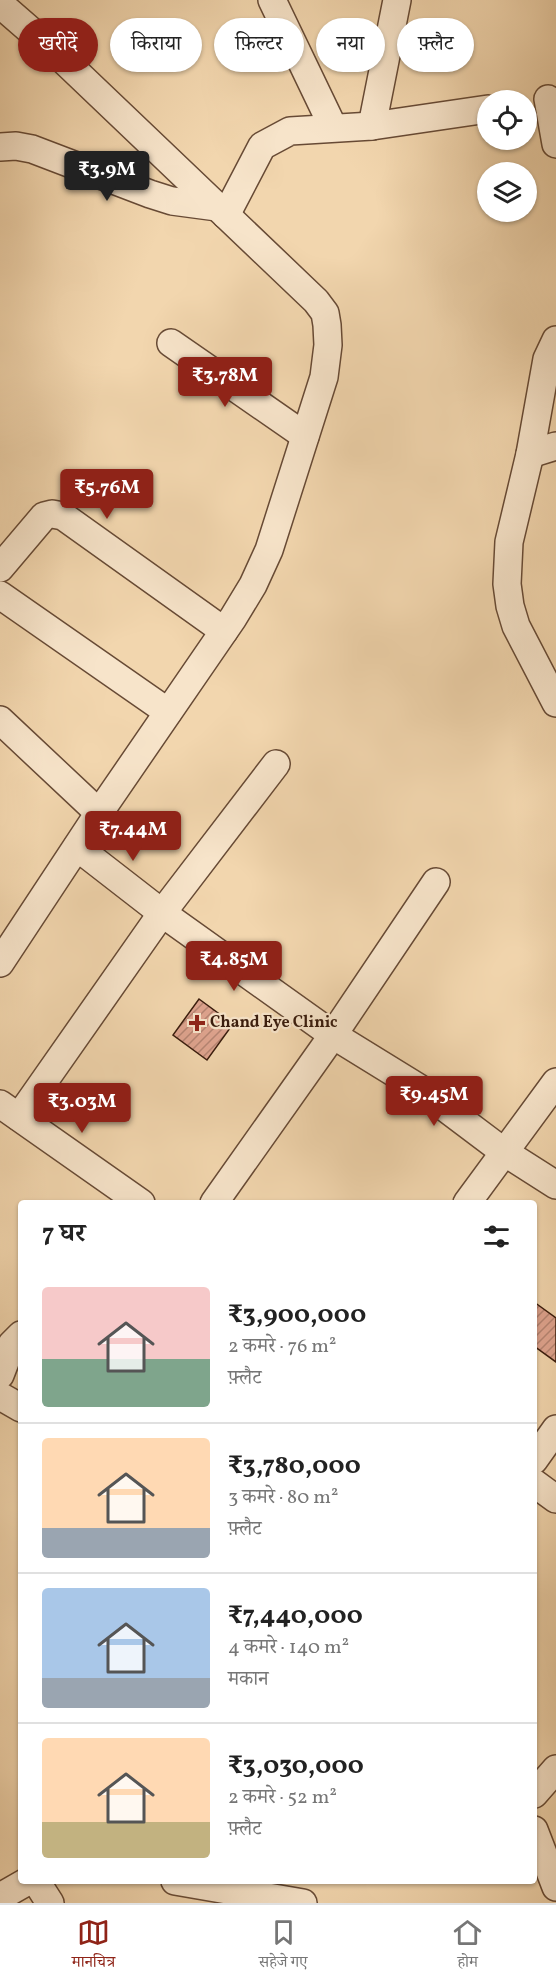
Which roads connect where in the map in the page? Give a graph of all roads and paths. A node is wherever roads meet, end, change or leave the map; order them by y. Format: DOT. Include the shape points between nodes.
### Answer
graph roads {
  1 [pos="272,0"];
  2 [pos="397,0"];
  3 [pos="0,4"];
  4 [pos="543,100"];
  5 [pos="477,112"];
  6 [pos="372,126"];
  7 [pos="333,127"];
  8 [pos="556,144"];
  9 [pos="0,147"];
  10 [pos="221,211"];
  11 [pos="556,340"];
  12 [pos="171,343"];
  13 [pos="305,436"];
  14 [pos="556,446"];
  15 [pos="530,454"];
  16 [pos="0,568"];
  17 [pos="0,595"];
  18 [pos="224,631"];
  19 [pos="556,704"];
  20 [pos="168,712"];
  21 [pos="0,720"];
  22 [pos="276,764"];
  23 [pos="99,813"];
  24 [pos="77,846"];
  25 [pos="436,882"];
  26 [pos="162,913"];
  27 [pos="0,963"];
  28 [pos="333,1035"];
  29 [pos="556,1082"];
  30 [pos="9,1110"];
  31 [pos="504,1152"];
  32 [pos="556,1185"];
  33 [pos="137,1200"];
  34 [pos="216,1200"];
  35 [pos="469,1200"];
  36 [pos="18,1338"];
  37 [pos="0,1375"];
  38 [pos="0,1396"];
  39 [pos="18,1406"];
  40 [pos="556,1429"];
  41 [pos="537,1456"];
  42 [pos="537,1485"];
  43 [pos="556,1499"];
  44 [pos="556,1769"];
  45 [pos="537,1791"];
  46 [pos="537,1838"];
  47 [pos="23,1884"];
  48 [pos="38,1884"];
  49 [pos="192,1884"];
  50 [pos="556,1887"];
  51 [pos="0,1897"];
  52 [pos="50,1903"];
  53 [pos="303,1903"];
  1 -- 7 [label="street"];
  2 -- 6 [label="street"];
  3 -- 10 [label="street"];
  4 -- 8 [label="street"];
  5 -- 6 [label="street"];
  6 -- 7 [label="street"];
  7 -- 10 [label="street" via="290,131 262,146"];
  9 -- 10 [label="street" via="32,149 150,195"];
  10 -- 13 [label="street" via="325,313 328,345 324,377"];
  11 -- 15 [label="street" via="547,359"];
  12 -- 13 [label="street"];
  13 -- 18 [label="street" via="269,549 253,585"];
  14 -- 15 [label="street"];
  15 -- 19 [label="street" via="509,542 507,584 516,626"];
  16 -- 18 [label="street" via="44,516 63,516"];
  17 -- 20 [label="street"];
  18 -- 20 [label="street"];
  20 -- 23 [label="street"];
  21 -- 23 [label="street"];
  22 -- 26 [label="street"];
  23 -- 24 [label="street"];
  24 -- 26 [label="street"];
  24 -- 27 [label="street"];
  25 -- 28 [label="street"];
  26 -- 28 [label="street"];
  26 -- 30 [label="street"];
  28 -- 31 [label="street" via="419,1088"];
  28 -- 34 [label="street"];
  29 -- 31 [label="street"];
  30 -- 33 [label="street"];
  31 -- 32 [label="street"];
  31 -- 35 [label="street"];
  36 -- 37 [label="street"];
  38 -- 39 [label="street"];
  40 -- 41 [label="street"];
  42 -- 43 [label="street"];
  44 -- 45 [label="street"];
  46 -- 50 [label="street"];
  47 -- 51 [label="street"];
  48 -- 52 [label="street"];
  49 -- 53 [label="street"];
}
